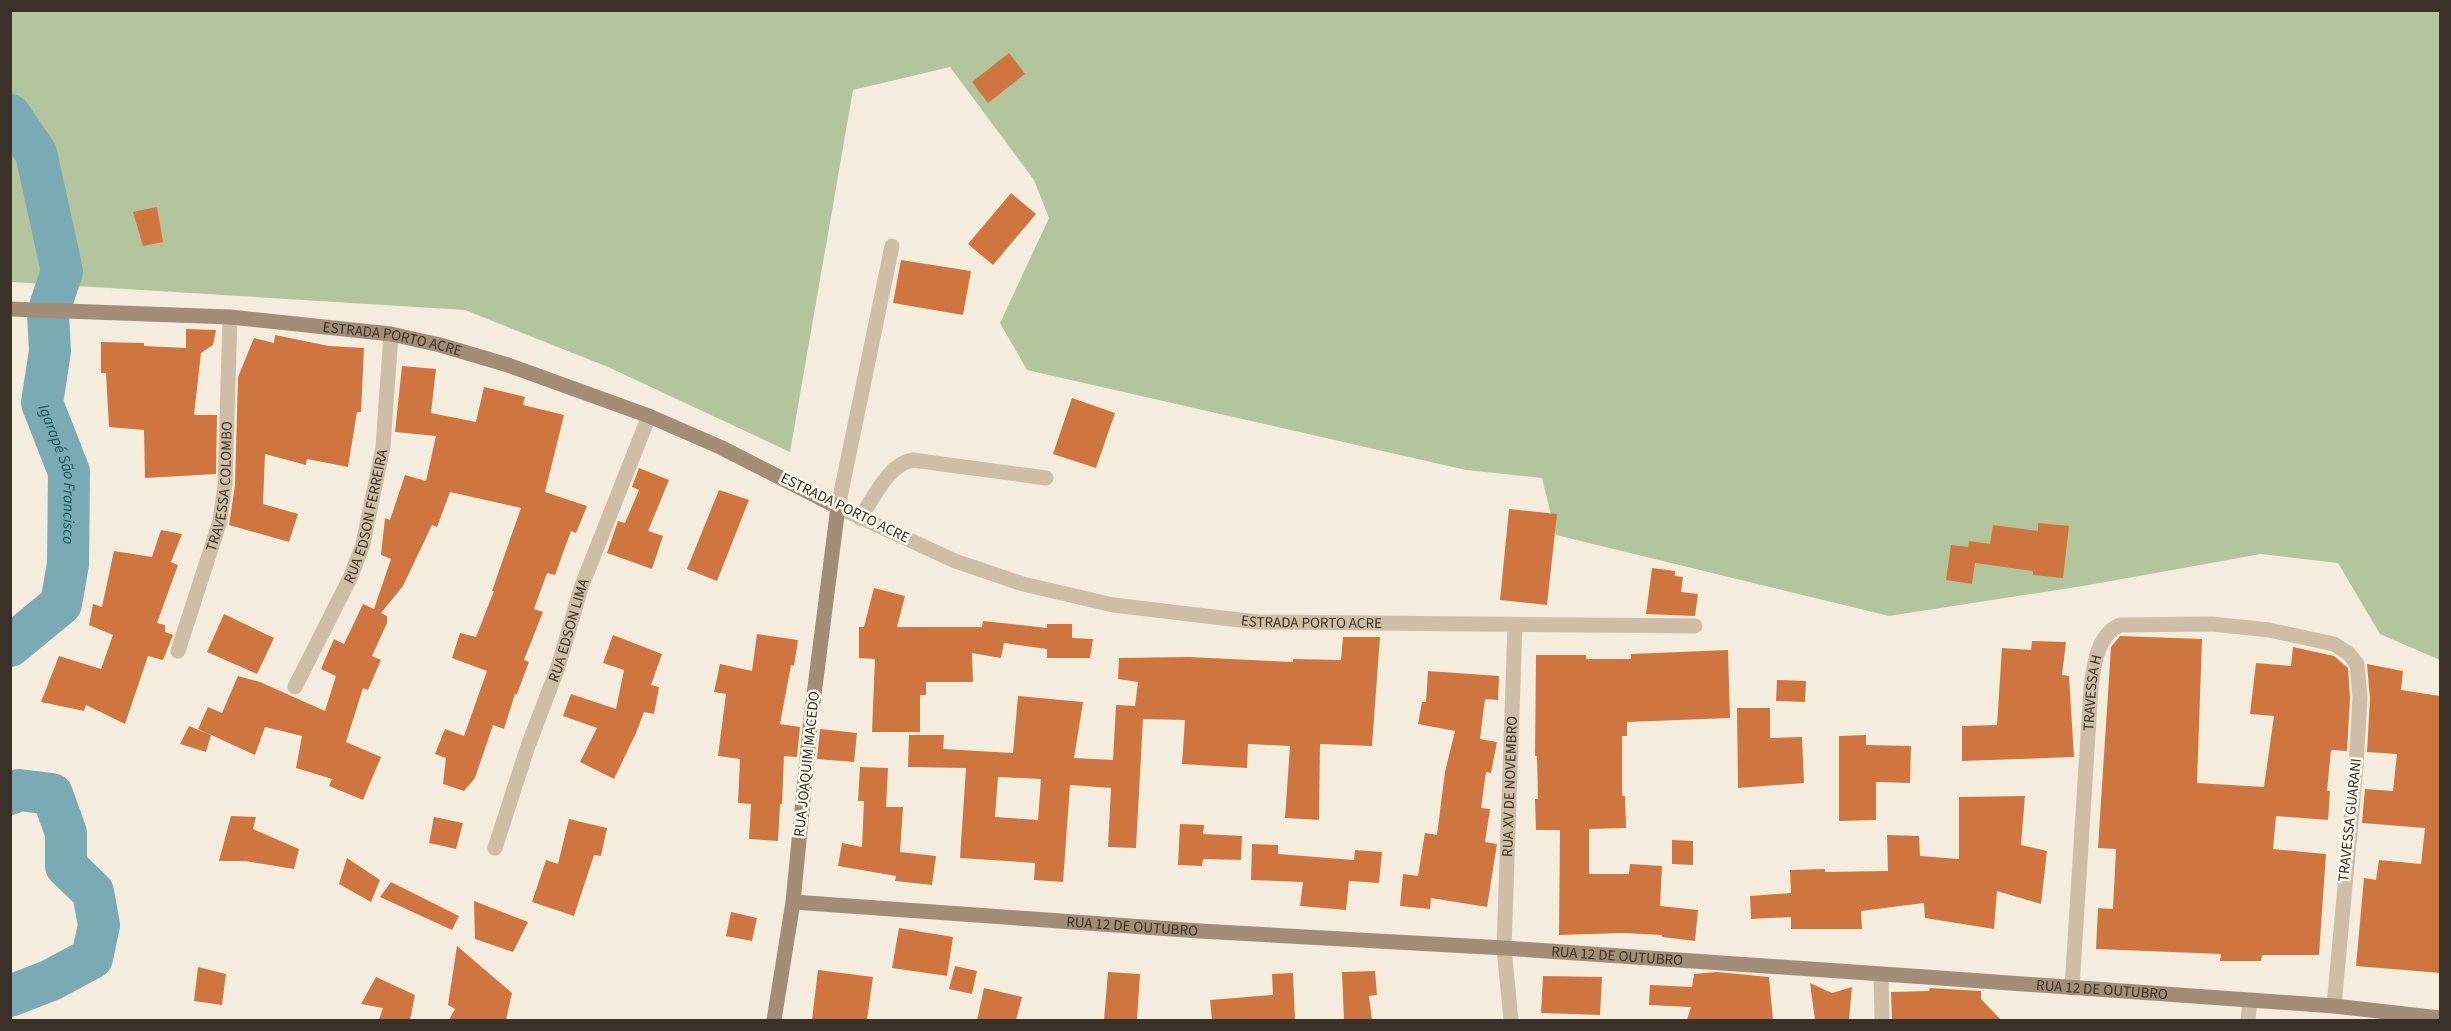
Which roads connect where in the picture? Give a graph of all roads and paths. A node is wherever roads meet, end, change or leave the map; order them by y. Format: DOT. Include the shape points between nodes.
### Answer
graph roads {
  1 [pos="892,246"];
  2 [pos="10,309"];
  3 [pos="230,317"];
  4 [pos="391,334"];
  5 [pos="649,416"];
  6 [pos="1046,478"];
  7 [pos="838,507"];
  8 [pos="860,518"];
  9 [pos="1515,625"];
  10 [pos="1695,626"];
  11 [pos="2334,644"];
  12 [pos="178,651"];
  13 [pos="295,687"];
  14 [pos="495,848"];
  15 [pos="793,902"];
  16 [pos="1504,948"];
  17 [pos="1881,975"];
  18 [pos="2072,988"];
  19 [pos="2250,1000"];
  20 [pos="2334,1006"];
  21 [pos="2440,1018"];
  22 [pos="774,1020"];
  23 [pos="1510,1020"];
  24 [pos="1882,1020"];
  25 [pos="2248,1020"];
  1 -- 7 [label="street"];
  2 -- 3 [label="street, ESTRADA PORTO ACRE"];
  3 -- 4 [label="street, ESTRADA PORTO ACRE"];
  3 -- 12 [label="street, TRAVESSA COLOMBO" via="225,485 220,521"];
  4 -- 5 [label="street, ESTRADA PORTO ACRE" via="488,358"];
  4 -- 13 [label="street, RUA EDSON FERREIRA" via="383,447 363,544"];
  5 -- 7 [label="street, ESTRADA PORTO ACRE"];
  5 -- 14 [label="street, RUA EDSON LIMA" via="582,585 558,668"];
  6 -- 8 [label="street" via="913,460 903,462 894,468"];
  7 -- 8 [label="street, ESTRADA PORTO ACRE"];
  7 -- 15 [label="street, RUA JOAQUIM MACEDO"];
  8 -- 9 [label="street, ESTRADA PORTO ACRE" via="954,561 1023,584 1113,605 1257,622"];
  9 -- 10 [label="street, ESTRADA PORTO ACRE"];
  9 -- 16 [label="street, RUA XV DE NOVEMBRO"];
  11 -- 18 [label="street, TRAVESSA H" via="2280,632 2211,624 2120,625 2106,635 2094,663 2091,687"];
  11 -- 20 [label="street, TRAVESSA GUARANI" via="2357,664 2360,698"];
  15 -- 16 [label="street, RUA 12 DE OUTUBRO"];
  15 -- 22 [label="street, RUA JOAQUIM MACEDO"];
  16 -- 17 [label="street, RUA 12 DE OUTUBRO"];
  16 -- 23 [label="street, RUA XV DE NOVEMBRO"];
  17 -- 18 [label="street, RUA 12 DE OUTUBRO"];
  17 -- 24 [label="street"];
  18 -- 19 [label="street, RUA 12 DE OUTUBRO"];
  19 -- 20 [label="street, RUA 12 DE OUTUBRO"];
  19 -- 25 [label="street"];
  20 -- 21 [label="street, RUA 12 DE OUTUBRO"];
}
